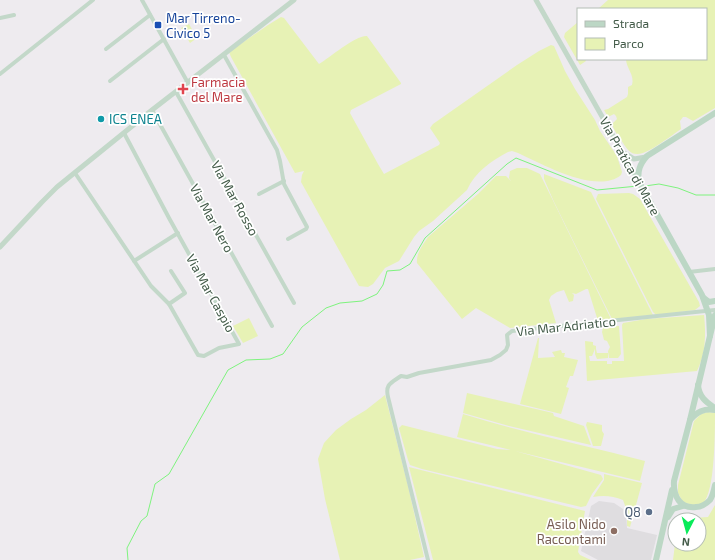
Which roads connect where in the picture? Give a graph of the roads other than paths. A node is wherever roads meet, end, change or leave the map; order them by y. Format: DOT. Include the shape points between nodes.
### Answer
graph roads {
  1 [pos="93,0"];
  2 [pos="142,0"];
  3 [pos="294,0"];
  4 [pos="536,0"];
  5 [pos="14,15"];
  6 [pos="150,15"];
  7 [pos="0,18"];
  8 [pos="164,39"];
  9 [pos="106,49"];
  10 [pos="224,55"];
  11 [pos="0,74"];
  12 [pos="110,81"];
  13 [pos="188,83"];
  14 [pos="176,92"];
  15 [pos="152,110"];
  16 [pos="715,113"];
  17 [pos="124,133"];
  18 [pos="622,151"];
  19 [pos="647,156"];
  20 [pos="75,173"];
  21 [pos="284,181"];
  22 [pos="639,182"];
  23 [pos="259,194"];
  24 [pos="178,233"];
  25 [pos="288,239"];
  26 [pos="0,246"];
  27 [pos="134,261"];
  28 [pos="715,269"];
  29 [pos="171,271"];
  30 [pos="689,272"];
  31 [pos="702,296"];
  32 [pos="715,301"];
  33 [pos="294,303"];
  34 [pos="169,304"];
  35 [pos="715,310"];
  36 [pos="708,311"];
  37 [pos="715,315"];
  38 [pos="272,326"];
  39 [pos="710,336"];
  40 [pos="699,378"];
  41 [pos="715,409"];
  42 [pos="690,420"];
  43 [pos="674,481"];
  44 [pos="715,485"];
  45 [pos="683,506"];
  46 [pos="664,526"];
  47 [pos="428,560"];
  48 [pos="656,560"];
  1 -- 11 [label="street"];
  2 -- 6 [label="street"];
  3 -- 10 [label="street"];
  4 -- 18 [label="street, Via Pratica di Mare"];
  5 -- 7 [label="street"];
  6 -- 8 [label="street"];
  6 -- 9 [label="street"];
  8 -- 12 [label="street"];
  8 -- 13 [label="street"];
  10 -- 13 [label="street"];
  10 -- 21 [label="street" via="277,152"];
  13 -- 14 [label="street"];
  14 -- 15 [label="street"];
  14 -- 33 [label="street, Via Mar Rosso"];
  15 -- 17 [label="street"];
  15 -- 38 [label="street, Via Mar Nero"];
  16 -- 19 [label="main road"];
  17 -- 20 [label="street"];
  17 -- 24 [label="street, Via Mar Caspio"];
  18 -- 19 [label="street" via="634,159"];
  18 -- 22 [label="street, Via Pratica di Mare"];
  19 -- 22 [label="main road" via="640,166"];
  20 -- 26 [label="street" via="44,199"];
  20 -- 27 [label="street"];
  21 -- 23 [label="street"];
  21 -- 25 [label="street" via="307,227"];
  22 -- 30 [label="main road, Via Pratica di Mare"];
  24 -- 27 [label="street"];
  24 -- 34 [label="street, Via Mar Caspio" via="239,344 219,348 204,356 198,355"];
  27 -- 34 [label="street" via="151,286"];
  28 -- 30 [label="street"];
  29 -- 34 [label="street, Via Mar Caspio" via="185,293"];
  30 -- 31 [label="main road, Via Pratica di Mare"];
  31 -- 32 [label="main road" via="707,301"];
  31 -- 36 [label="main road, Via Pratica di Mare"];
  35 -- 36 [label="street"];
  36 -- 39 [label="main road, Via Pratica di Mare"];
  36 -- 47 [label="street, Via Mar Adriatico" via="512,331 507,335 506,351 493,359 407,377 401,376 388,385 388,397"];
  37 -- 39 [label="main road"];
  39 -- 40 [label="main road"];
  40 -- 41 [label="main road" via="700,395"];
  40 -- 42 [label="main road"];
  41 -- 42 [label="main road" via="702,410"];
  42 -- 43 [label="main road"];
  43 -- 45 [label="main road" via="675,496"];
  43 -- 46 [label="main road"];
  44 -- 45 [label="main road" via="704,505 696,508"];
  45 -- 46 [label="main road" via="672,510"];
  46 -- 48 [label="main road"];
}
